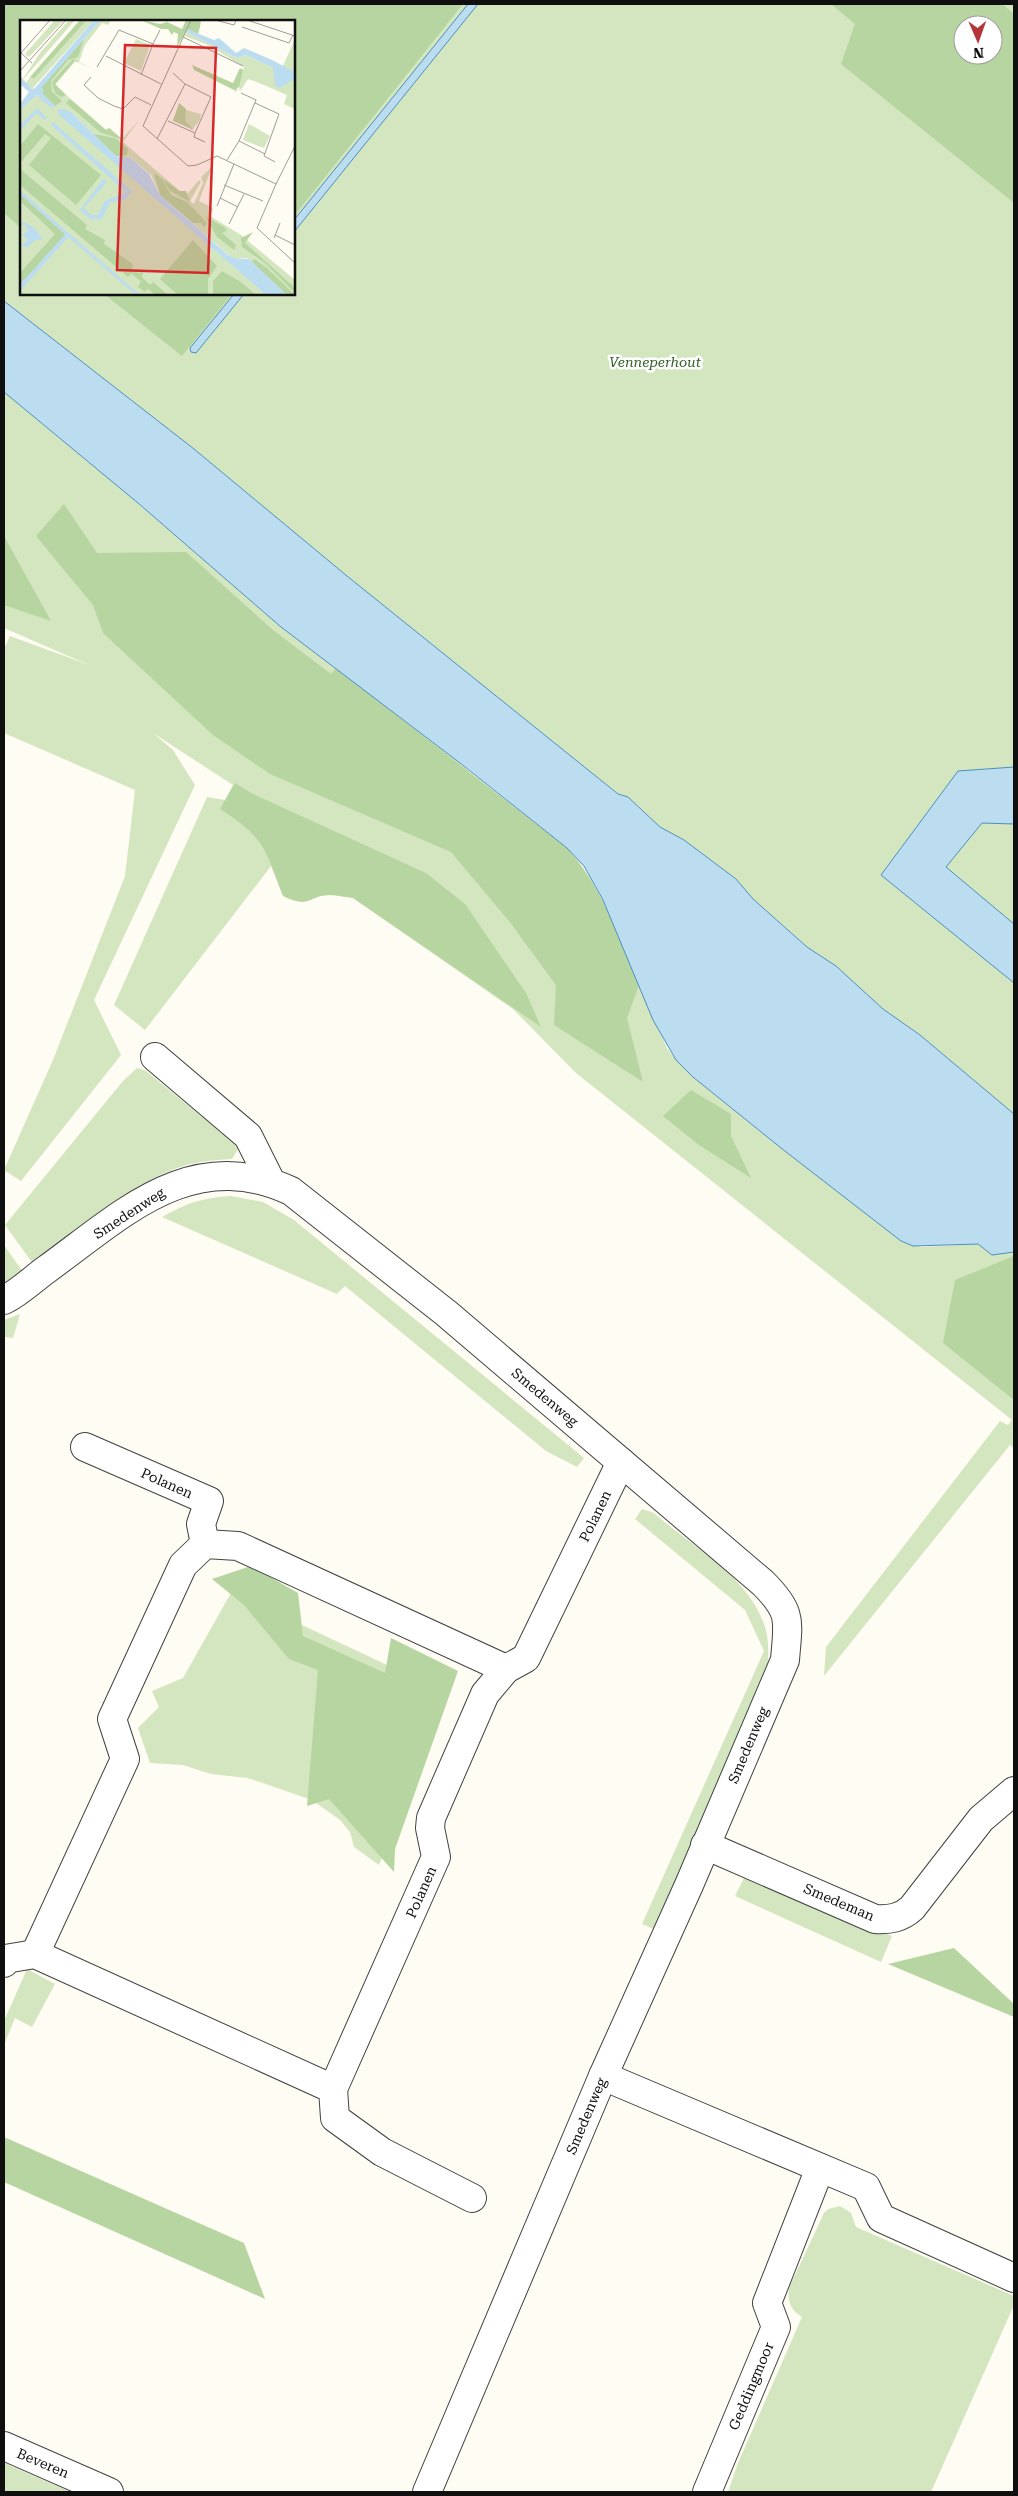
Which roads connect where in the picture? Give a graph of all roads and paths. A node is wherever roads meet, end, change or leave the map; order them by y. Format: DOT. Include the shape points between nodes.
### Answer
graph roads {
  1 [pos="155,1057"];
  2 [pos="272,1182"];
  3 [pos="4,1300"];
  4 [pos="85,1447"];
  5 [pos="621,1462"];
  6 [pos="205,1544"];
  7 [pos="506,1669"];
  8 [pos="1014,1791"];
  9 [pos="705,1844"];
  10 [pos="35,1954"];
  11 [pos="4,1963"];
  12 [pos="603,2076"];
  13 [pos="333,2089"];
  14 [pos="820,2168"];
  15 [pos="472,2198"];
  16 [pos="1014,2278"];
  17 [pos="4,2446"];
  18 [pos="109,2492"];
  19 [pos="427,2492"];
  20 [pos="707,2492"];
  1 -- 2 [label="street" via="248,1136"];
  2 -- 3 [label="street, Smedenweg" via="238,1176 201,1177 170,1187 136,1205"];
  2 -- 5 [label="street, Smedenweg" via="291,1191 446,1313"];
  4 -- 6 [label="street, Polanen" via="209,1502 201,1524"];
  5 -- 7 [label="street, Polanen" via="526,1658"];
  5 -- 9 [label="street, Smedenweg" via="780,1600 788,1621 785,1660"];
  6 -- 7 [label="street" via="238,1546"];
  6 -- 10 [label="street" via="183,1565 112,1719 125,1759"];
  7 -- 13 [label="street, Polanen" via="486,1694 431,1818 436,1857"];
  8 -- 9 [label="street, Smedeman" via="981,1819 912,1908 905,1914 885,1920 875,1919"];
  9 -- 12 [label="street, Smedenweg"];
  10 -- 11 [label="street" via="5,1959"];
  10 -- 13 [label="street"];
  12 -- 14 [label="street"];
  12 -- 19 [label="street, Smedenweg"];
  13 -- 15 [label="street, Polanen" via="335,2118 382,2152"];
  14 -- 16 [label="street" via="866,2187 880,2218"];
  14 -- 20 [label="street, Geddingmoor" via="767,2303 776,2327"];
  17 -- 18 [label="street, Beveren"];
}
